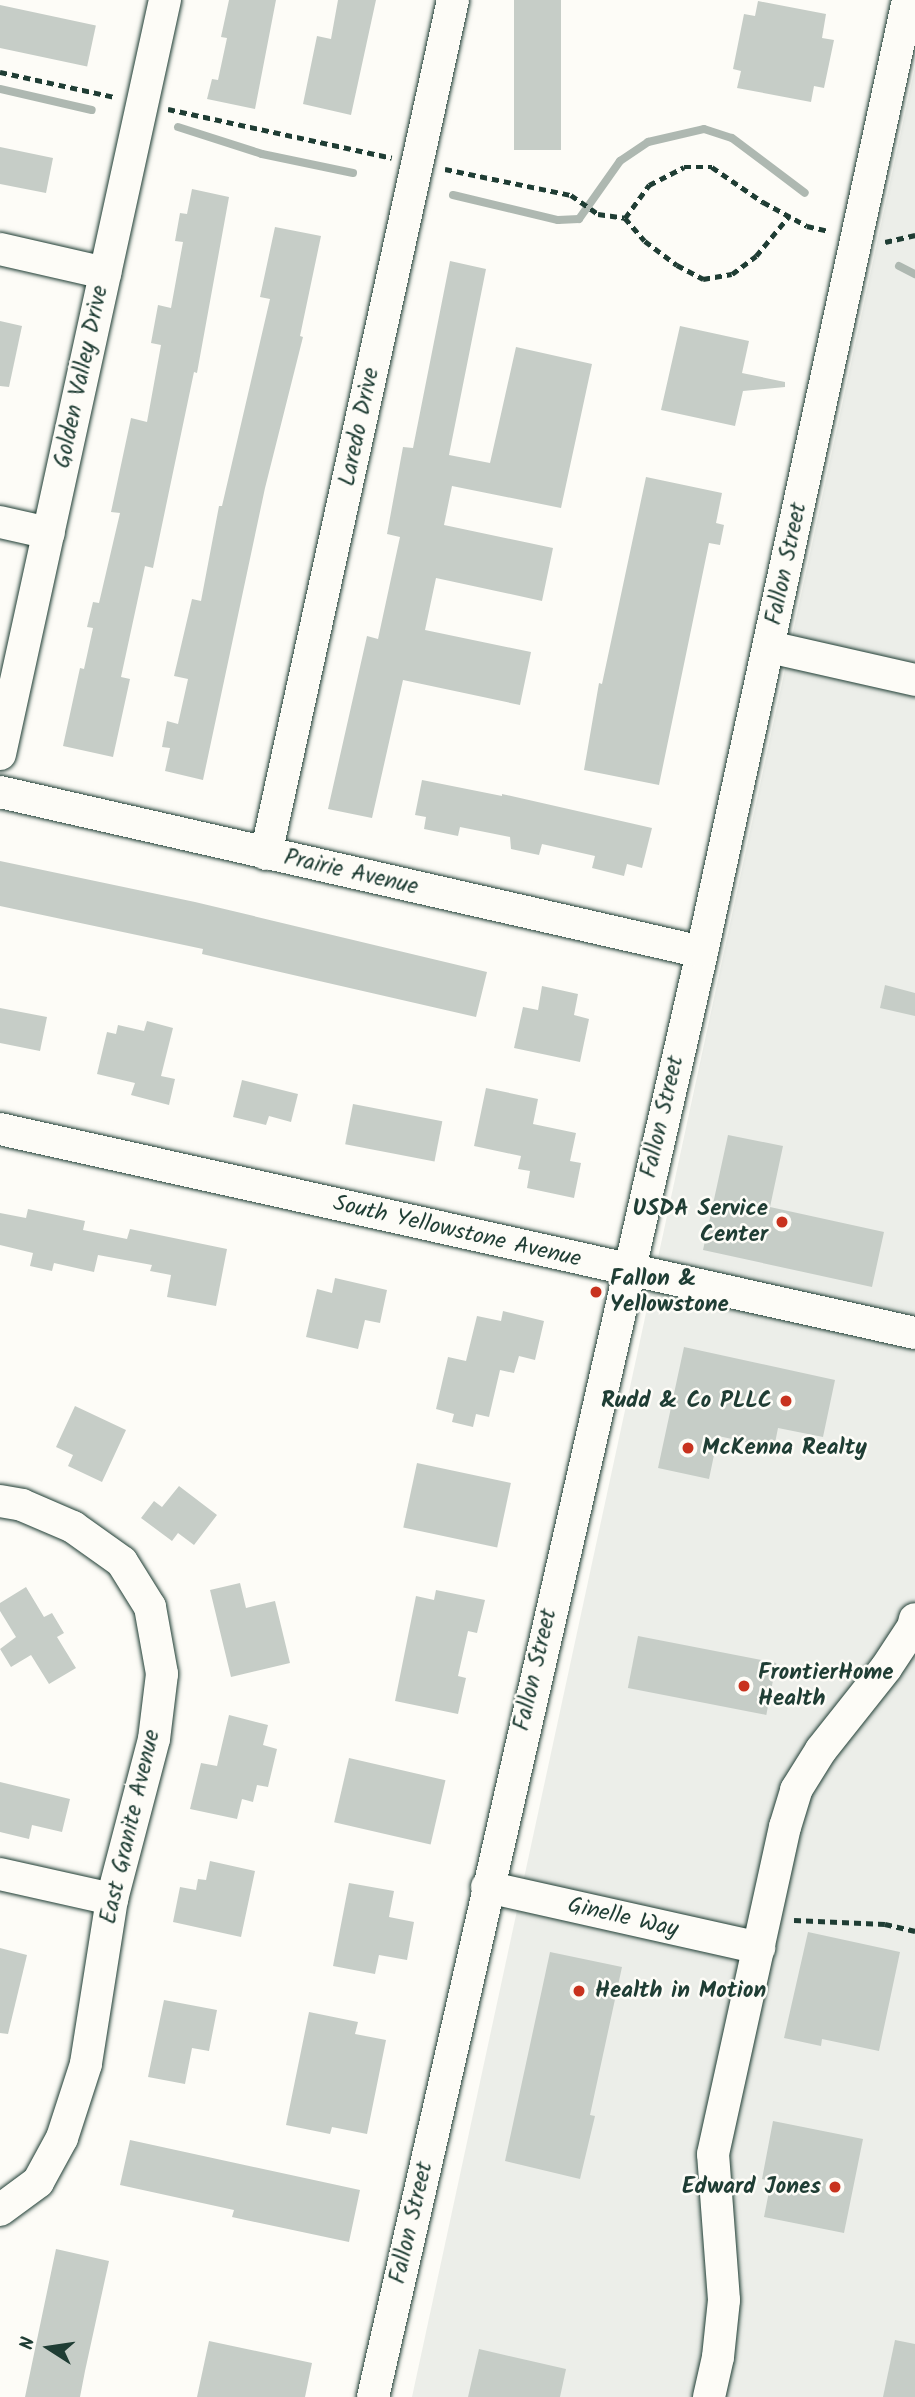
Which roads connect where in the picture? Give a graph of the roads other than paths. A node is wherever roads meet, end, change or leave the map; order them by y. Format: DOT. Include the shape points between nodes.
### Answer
graph roads {
  1 [pos="165,0"];
  2 [pos="453,0"];
  3 [pos="908,0"];
  4 [pos="0,249"];
  5 [pos="105,273"];
  6 [pos="0,522"];
  7 [pos="49,533"];
  8 [pos="769,647"];
  9 [pos="915,680"];
  10 [pos="0,754"];
  11 [pos="0,792"];
  12 [pos="266,854"];
  13 [pos="702,952"];
  14 [pos="0,1129"];
  15 [pos="628,1270"];
  16 [pos="915,1333"];
  17 [pos="0,1501"];
  18 [pos="915,1619"];
  19 [pos="0,1874"];
  20 [pos="487,1887"];
  21 [pos="112,1899"];
  22 [pos="758,1948"];
  23 [pos="0,2210"];
  24 [pos="373,2397"];
  25 [pos="709,2397"];
  1 -- 5 [label="street, Golden Valley Drive"];
  2 -- 12 [label="street, Laredo Drive"];
  3 -- 8 [label="street, Fallon Street"];
  4 -- 5 [label="street"];
  5 -- 7 [label="street, Golden Valley Drive"];
  6 -- 7 [label="street"];
  7 -- 10 [label="street, Golden Valley Drive"];
  8 -- 9 [label="street"];
  8 -- 13 [label="street, Fallon Street"];
  11 -- 12 [label="street, Prairie Avenue"];
  12 -- 13 [label="street, Prairie Avenue"];
  13 -- 15 [label="street, Fallon Street"];
  14 -- 15 [label="street, South Yellowstone Avenue"];
  15 -- 16 [label="street, South Yellowstone Avenue"];
  15 -- 20 [label="street, Fallon Street"];
  17 -- 21 [label="street, East Granite Avenue" via="74,1527 122,1562 150,1607 162,1674 157,1713"];
  18 -- 22 [label="street" via="886,1668 821,1750 796,1790"];
  19 -- 21 [label="street"];
  20 -- 22 [label="street, Ginelle Way"];
  20 -- 24 [label="street, Fallon Street"];
  21 -- 23 [label="street, East Granite Avenue" via="86,2064 62,2138 38,2182"];
  22 -- 25 [label="street" via="713,2154 724,2300"];
}
